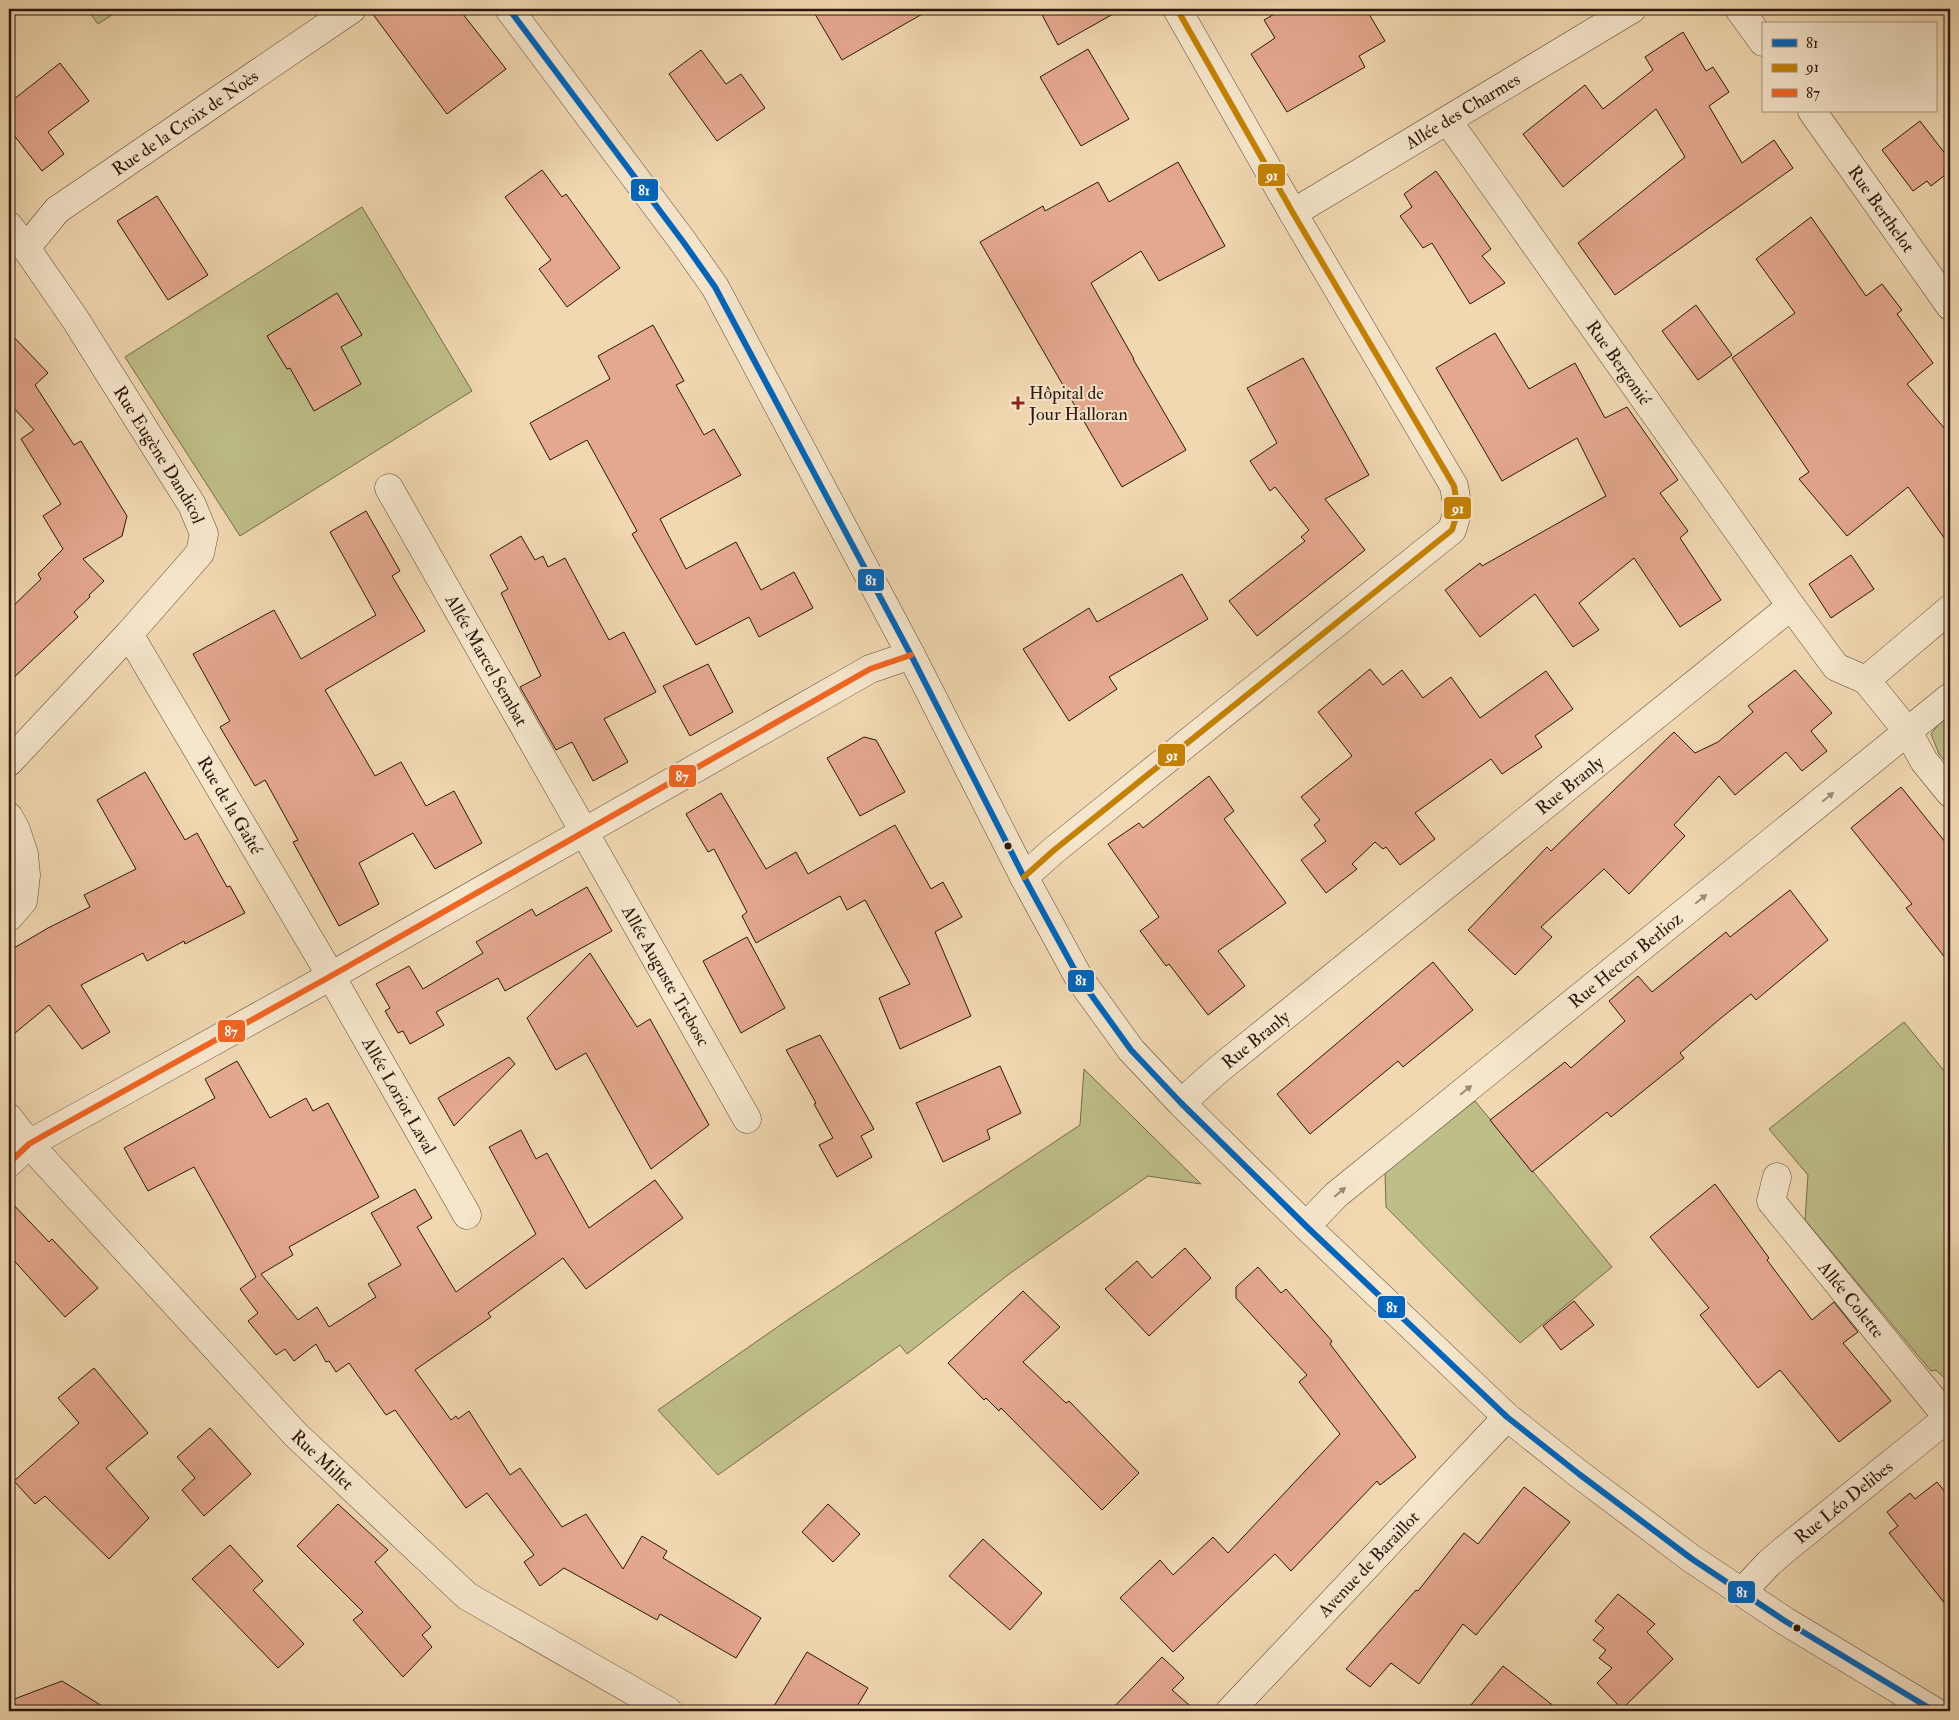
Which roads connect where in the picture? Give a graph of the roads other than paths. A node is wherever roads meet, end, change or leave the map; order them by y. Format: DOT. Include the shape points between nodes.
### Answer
graph roads {
  1 [pos="352,9"];
  2 [pos="509,9"];
  3 [pos="1177,9"];
  4 [pos="1632,9"];
  5 [pos="1739,9"];
  6 [pos="1762,41"];
  7 [pos="1813,112"];
  8 [pos="1448,121"];
  9 [pos="1293,214"];
  10 [pos="9,226"];
  11 [pos="26,248"];
  12 [pos="1950,306"];
  13 [pos="389,488"];
  14 [pos="1791,606"];
  15 [pos="1950,609"];
  16 [pos="129,634"];
  17 [pos="911,655"];
  18 [pos="1866,680"];
  19 [pos="1950,697"];
  20 [pos="1908,732"];
  21 [pos="9,762"];
  22 [pos="1950,793"];
  23 [pos="9,817"];
  24 [pos="584,832"];
  25 [pos="1024,878"];
  26 [pos="9,916"];
  27 [pos="331,976"];
  28 [pos="1181,1103"];
  29 [pos="9,1118"];
  30 [pos="748,1119"];
  31 [pos="29,1144"];
  32 [pos="9,1163"];
  33 [pos="1777,1178"];
  34 [pos="467,1215"];
  35 [pos="1306,1226"];
  36 [pos="1508,1417"];
  37 [pos="1949,1417"];
  38 [pos="1742,1592"];
  39 [pos="668,1711"];
  40 [pos="1230,1711"];
  41 [pos="1934,1711"];
  1 -- 11 [label="street, Rue de la Croix de Noès" via="57,210"];
  2 -- 17 [label="street" via="715,287"];
  3 -- 9 [label="street"];
  4 -- 8 [label="street, Allée des Charmes"];
  5 -- 6 [label="street"];
  7 -- 12 [label="street, Rue Berthelot"];
  8 -- 9 [label="street, Allée des Charmes"];
  8 -- 14 [label="street, Rue Bergonié"];
  9 -- 25 [label="street" via="1454,486 1458,510 1452,530"];
  10 -- 11 [label="street, Rue Eugène Dandicol"];
  11 -- 16 [label="street, Rue Eugène Dandicol" via="75,319 192,505 204,534 200,553"];
  13 -- 24 [label="street, Allée Marcel Sembat"];
  14 -- 18 [label="street" via="1836,667"];
  14 -- 28 [label="street, Rue Branly"];
  15 -- 18 [label="street"];
  16 -- 21 [label="street, Rue Eugène Dandicol"];
  16 -- 27 [label="street, Rue de la Gaîté"];
  17 -- 24 [label="street" via="870,670"];
  17 -- 25 [label="street"];
  18 -- 20 [label="street"];
  19 -- 20 [label="street, Rue Hector Berlioz"];
  20 -- 22 [label="street" via="1924,761"];
  35 -- 20 [label="street, Rue Hector Berlioz, one-way" via="1336,1195"];
  23 -- 26 [label="street" via="24,854 26,875 23,901"];
  24 -- 27 [label="street"];
  24 -- 30 [label="street, Allée Auguste Trebosc"];
  25 -- 28 [label="street" via="1079,978 1131,1050"];
  27 -- 31 [label="street"];
  27 -- 34 [label="street, Allée Loriot Laval"];
  28 -- 35 [label="street"];
  29 -- 31 [label="street"];
  31 -- 32 [label="street"];
  31 -- 39 [label="street, Rue Millet" via="295,1434 467,1596"];
  33 -- 37 [label="street, Allée Colette" via="1771,1201"];
  35 -- 36 [label="street"];
  36 -- 38 [label="street" via="1692,1559"];
  36 -- 40 [label="street, Avenue de Baraillot"];
  37 -- 38 [label="street, Rue Léo Delibes" via="1782,1551"];
  38 -- 41 [label="street"];
}
